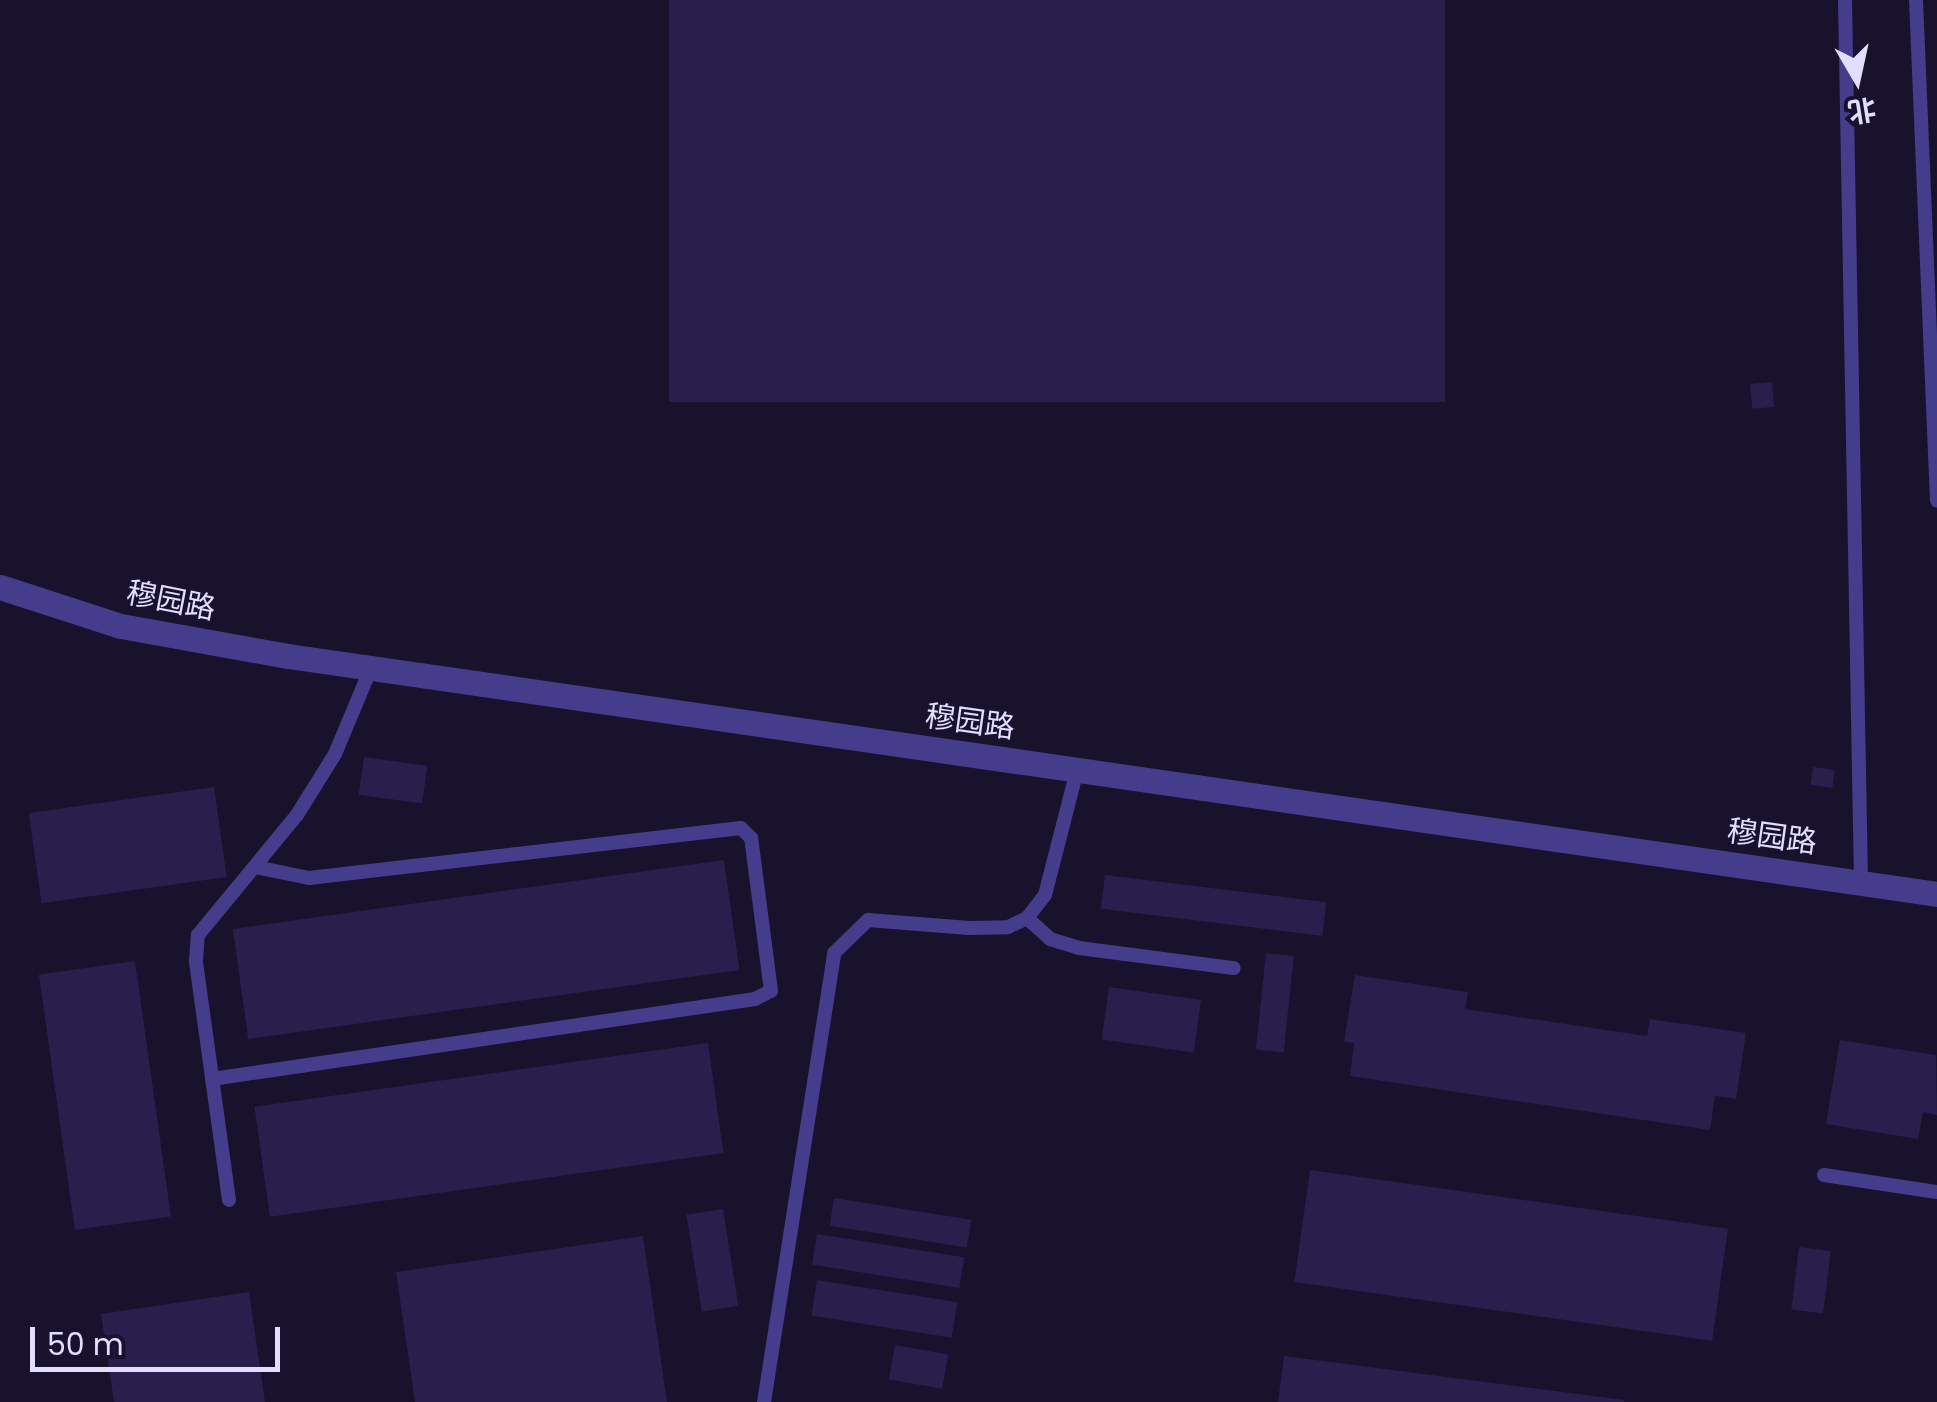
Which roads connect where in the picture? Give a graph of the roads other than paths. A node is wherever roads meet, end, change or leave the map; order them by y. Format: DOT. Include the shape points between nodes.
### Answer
graph roads {
  1 [pos="1845,0"];
  2 [pos="1916,0"];
  3 [pos="1937,501"];
  4 [pos="0,587"];
  5 [pos="370,668"];
  6 [pos="1076,770"];
  7 [pos="256,867"];
  8 [pos="1861,883"];
  9 [pos="1937,894"];
  10 [pos="1027,918"];
  11 [pos="1234,968"];
  12 [pos="212,1079"];
  13 [pos="1824,1174"];
  14 [pos="1937,1192"];
  15 [pos="229,1200"];
  16 [pos="764,1402"];
  1 -- 8 [label="lane"];
  2 -- 3 [label="lane"];
  4 -- 5 [label="street, 穆园路" via="121,626"];
  5 -- 6 [label="street, 穆园路"];
  5 -- 7 [label="lane" via="334,754"];
  6 -- 8 [label="street, 穆园路"];
  6 -- 10 [label="lane" via="1045,895"];
  7 -- 12 [label="lane" via="198,934"];
  7 -- 12 [label="lane" via="309,878 741,828 752,838 771,991 755,1000"];
  8 -- 9 [label="street, 穆园路"];
  10 -- 11 [label="lane" via="1050,939 1080,948"];
  10 -- 16 [label="lane" via="1008,927 969,928 868,920 834,953"];
  12 -- 15 [label="lane"];
  13 -- 14 [label="lane"];
}
